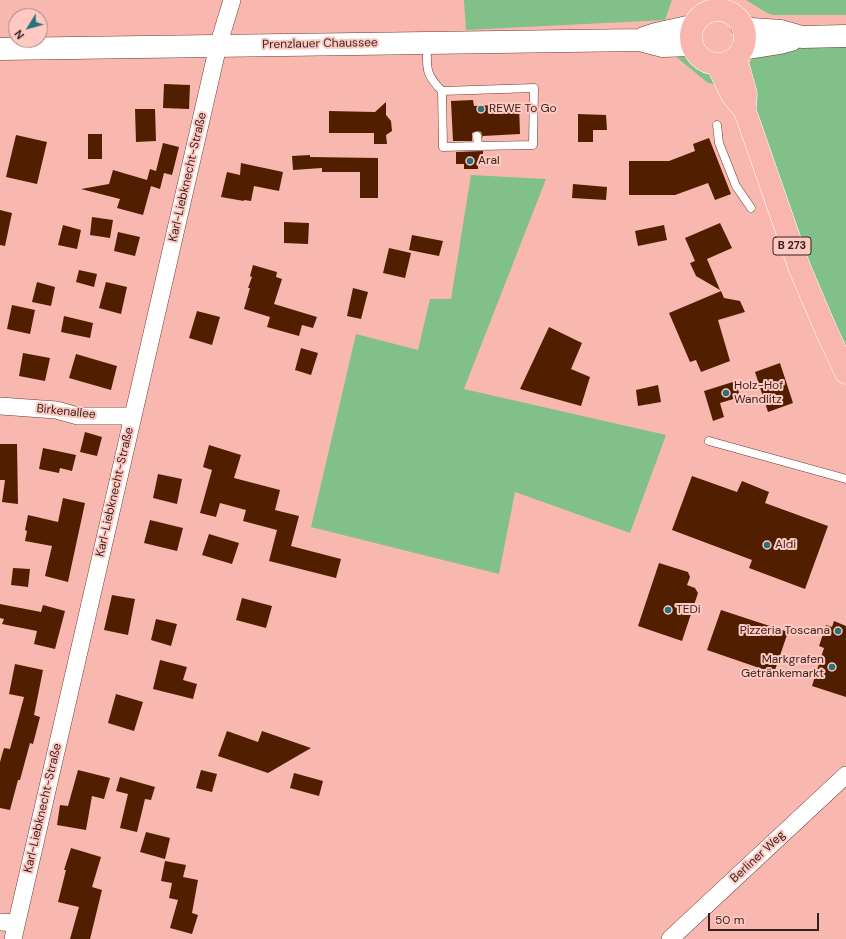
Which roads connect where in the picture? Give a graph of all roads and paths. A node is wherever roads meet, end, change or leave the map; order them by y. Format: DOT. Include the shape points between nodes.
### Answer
graph roads {
  1 [pos="232,0"];
  2 [pos="718,5"];
  3 [pos="695,22"];
  4 [pos="742,26"];
  5 [pos="802,36"];
  6 [pos="846,36"];
  7 [pos="427,42"];
  8 [pos="218,46"];
  9 [pos="0,49"];
  10 [pos="731,57"];
  11 [pos="442,91"];
  12 [pos="717,125"];
  13 [pos="477,136"];
  14 [pos="478,146"];
  15 [pos="751,208"];
  16 [pos="846,373"];
  17 [pos="0,406"];
  18 [pos="133,416"];
  19 [pos="709,441"];
  20 [pos="846,479"];
  21 [pos="846,775"];
  22 [pos="10,928"];
  23 [pos="670,939"];
  1 -- 8 [label="street, Karl-Liebknecht-Straße"];
  2 -- 3 [label="main road"];
  2 -- 4 [label="main road" via="737,18"];
  3 -- 7 [label="main road, Prenzlauer Chaussee" via="663,46 640,40"];
  3 -- 10 [label="main road" via="695,52 701,59 708,63"];
  4 -- 5 [label="main road"];
  4 -- 10 [label="main road" via="745,38"];
  5 -- 6 [label="main road"];
  5 -- 10 [label="main road"];
  7 -- 8 [label="main road, Prenzlauer Chaussee"];
  7 -- 11 [label="lane" via="427,69 433,82"];
  8 -- 9 [label="main road, Prenzlauer Chaussee"];
  8 -- 18 [label="street, Karl-Liebknecht-Straße"];
  10 -- 16 [label="main road, B 273" via="746,94 745,111 800,269"];
  11 -- 14 [label="lane" via="443,147"];
  11 -- 14 [label="lane" via="534,88 533,145"];
  12 -- 15 [label="lane" via="719,143 736,186"];
  13 -- 14 [label="lane"];
  17 -- 18 [label="street, Birkenallee" via="56,410 78,416"];
  18 -- 22 [label="street, Karl-Liebknecht-Straße"];
  19 -- 20 [label="lane"];
  21 -- 23 [label="street, Berliner Weg"];
}
